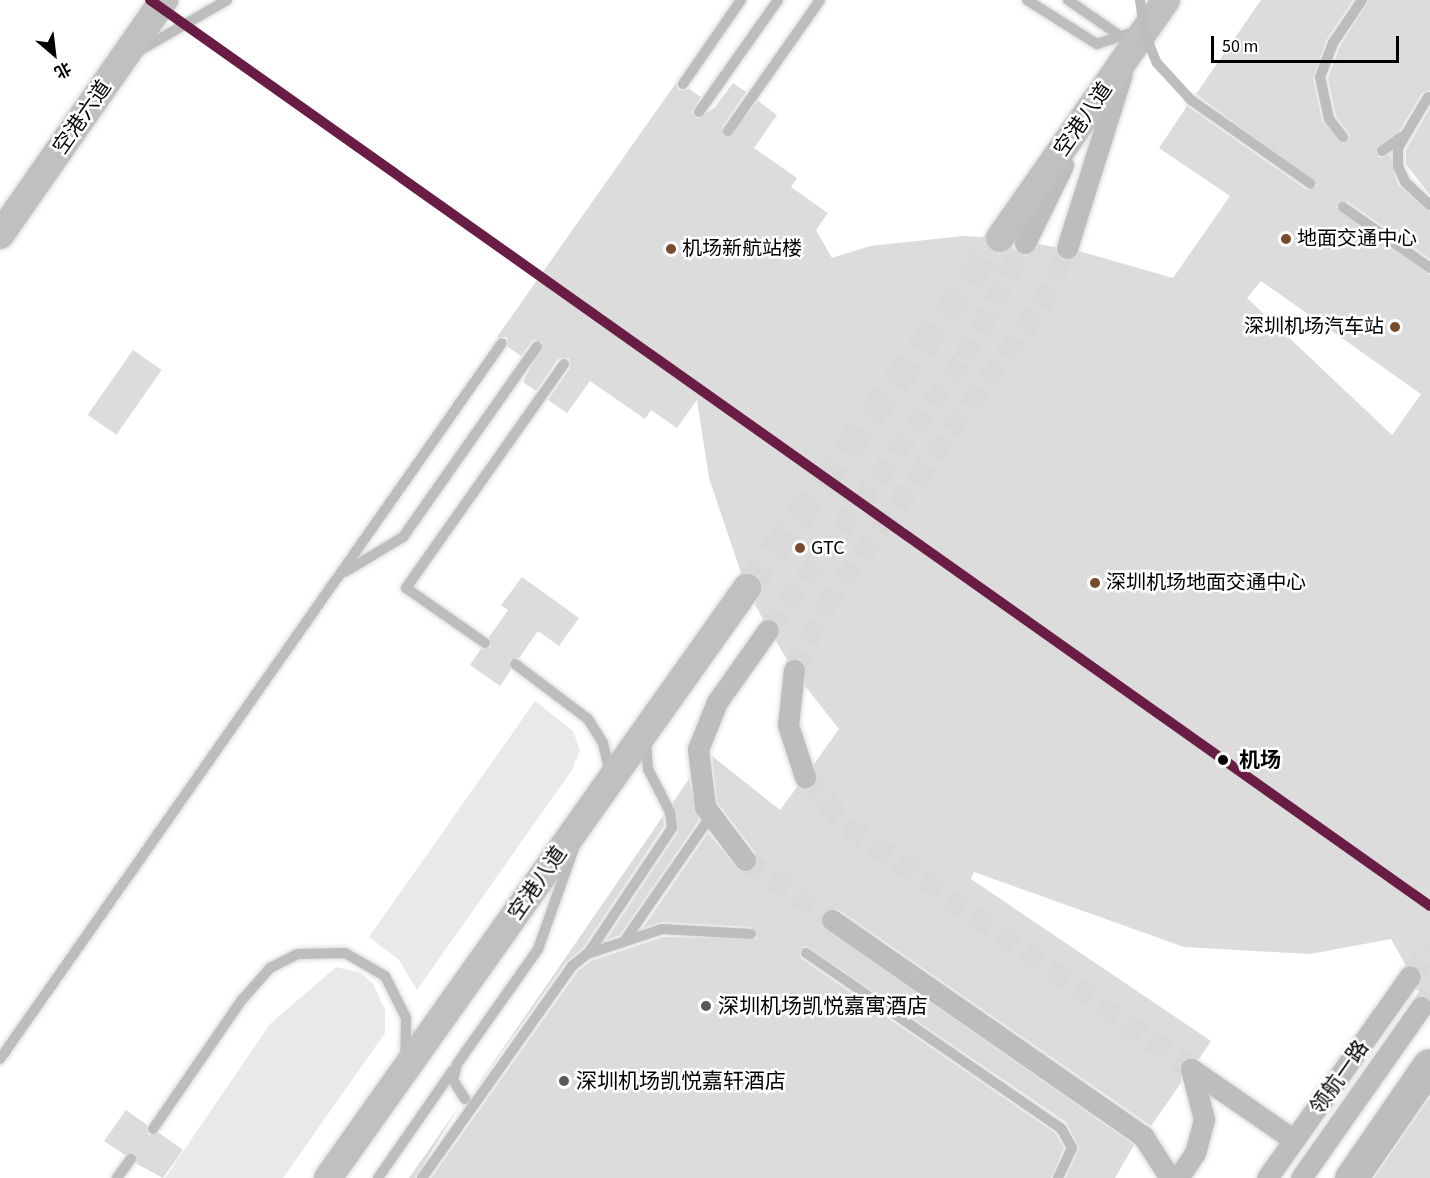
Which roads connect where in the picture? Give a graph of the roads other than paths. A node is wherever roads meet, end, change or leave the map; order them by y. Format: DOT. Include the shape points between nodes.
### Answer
graph roads {
  1 [pos="164,0"];
  2 [pos="227,0"];
  3 [pos="741,0"];
  4 [pos="778,0"];
  5 [pos="820,0"];
  6 [pos="1027,0"];
  7 [pos="1068,0"];
  8 [pos="1362,0"];
  9 [pos="1152,7"];
  10 [pos="1126,45"];
  11 [pos="122,60"];
  12 [pos="682,84"];
  13 [pos="1428,97"];
  14 [pos="699,112"];
  15 [pos="728,131"];
  16 [pos="1406,133"];
  17 [pos="1343,137"];
  18 [pos="1382,151"];
  19 [pos="1311,184"];
  20 [pos="1430,205"];
  21 [pos="1343,207"];
  22 [pos="0,235"];
  23 [pos="1012,240"];
  24 [pos="1067,248"];
  25 [pos="1430,268"];
  26 [pos="502,343"];
  27 [pos="537,346"];
  28 [pos="564,364"];
  29 [pos="338,577"];
  30 [pos="747,588"];
  31 [pos="768,630"];
  32 [pos="485,643"];
  33 [pos="515,664"];
  34 [pos="794,670"];
  35 [pos="650,723"];
  36 [pos="804,777"];
  37 [pos="610,779"];
  38 [pos="585,814"];
  39 [pos="710,817"];
  40 [pos="745,860"];
  41 [pos="832,920"];
  42 [pos="751,934"];
  43 [pos="627,937"];
  44 [pos="806,953"];
  45 [pos="587,954"];
  46 [pos="1410,976"];
  47 [pos="1421,1006"];
  48 [pos="0,1059"];
  49 [pos="457,1064"];
  50 [pos="1429,1065"];
  51 [pos="401,1074"];
  52 [pos="465,1099"];
  53 [pos="153,1129"];
  54 [pos="1294,1140"];
  55 [pos="131,1159"];
  56 [pos="117,1178"];
  57 [pos="328,1178"];
  58 [pos="378,1178"];
  59 [pos="422,1178"];
  60 [pos="1058,1178"];
  61 [pos="1170,1178"];
  62 [pos="1178,1178"];
  63 [pos="1268,1178"];
  64 [pos="1301,1178"];
  65 [pos="1351,1178"];
  1 -- 11 [label="street, 空港六道"];
  2 -- 11 [label="lane"];
  3 -- 12 [label="lane"];
  4 -- 14 [label="lane"];
  5 -- 15 [label="lane"];
  6 -- 10 [label="lane" via="1084,40"];
  7 -- 10 [label="lane"];
  8 -- 17 [label="lane" via="1333,42 1320,77 1329,119"];
  9 -- 10 [label="street, 空港八道"];
  9 -- 19 [label="lane, bridge" via="1145,34 1157,63 1191,100"];
  10 -- 23 [label="street, 空港八道"];
  10 -- 24 [label="street"];
  11 -- 22 [label="street, 空港六道"];
  13 -- 16 [label="lane"];
  16 -- 18 [label="lane"];
  16 -- 20 [label="lane" via="1398,166 1405,182"];
  21 -- 25 [label="lane"];
  26 -- 29 [label="lane"];
  27 -- 29 [label="lane" via="403,537"];
  28 -- 32 [label="lane" via="406,588"];
  29 -- 48 [label="lane"];
  30 -- 35 [label="street, 空港八道"];
  31 -- 39 [label="street" via="708,719 697,767"];
  33 -- 37 [label="lane" via="588,719 606,752"];
  34 -- 36 [label="street" via="788,725"];
  35 -- 37 [label="street, 空港八道"];
  35 -- 45 [label="lane" via="648,770 670,812 672,828"];
  37 -- 38 [label="street, 空港八道"];
  38 -- 49 [label="lane" via="547,931"];
  38 -- 51 [label="street, 空港八道"];
  39 -- 40 [label="street"];
  39 -- 43 [label="lane"];
  41 -- 61 [label="street" via="1143,1136"];
  42 -- 43 [label="lane" via="685,927"];
  43 -- 45 [label="lane"];
  44 -- 60 [label="lane" via="1061,1128 1072,1148"];
  45 -- 59 [label="lane" via="572,966"];
  46 -- 54 [label="street, 领航一路"];
  47 -- 64 [label="street"];
  49 -- 52 [label="lane" via="453,1080"];
  49 -- 58 [label="lane"];
  50 -- 65 [label="main road"];
  51 -- 53 [label="lane" via="406,1018 385,976 345,952 298,954 270,968 241,1001"];
  51 -- 57 [label="street, 空港八道"];
  54 -- 62 [label="street" via="1191,1069 1204,1119 1195,1153"];
  54 -- 63 [label="street, 领航一路"];
  55 -- 56 [label="lane"];
}
